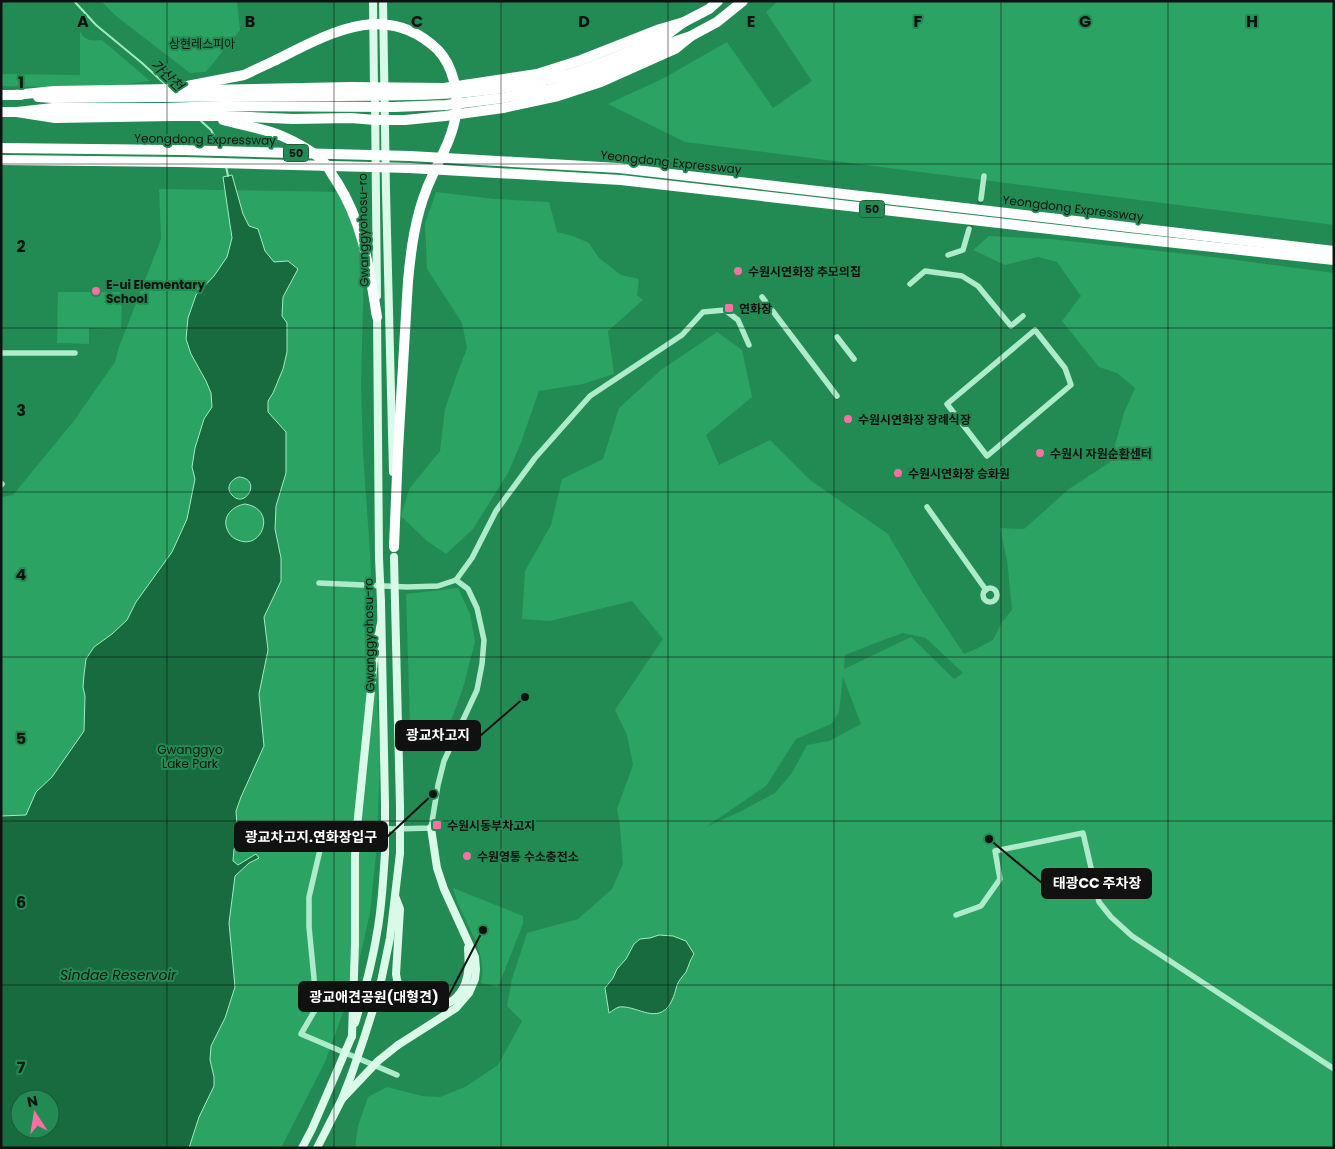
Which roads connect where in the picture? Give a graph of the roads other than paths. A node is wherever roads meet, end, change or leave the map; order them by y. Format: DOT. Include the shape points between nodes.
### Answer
graph roads {
  1 [pos="373,1"];
  2 [pos="383,1"];
  3 [pos="718,1"];
  4 [pos="743,1"];
  5 [pos="684,22"];
  6 [pos="691,36"];
  7 [pos="645,50"];
  8 [pos="198,87"];
  9 [pos="379,87"];
  10 [pos="1,94"];
  11 [pos="15,95"];
  12 [pos="1,112"];
  13 [pos="17,112"];
  14 [pos="226,119"];
  15 [pos="380,120"];
  16 [pos="1,148"];
  17 [pos="1,160"];
  18 [pos="984,176"];
  19 [pos="981,198"];
  20 [pos="969,229"];
  21 [pos="1334,251"];
  22 [pos="948,256"];
  23 [pos="1334,260"];
  24 [pos="910,284"];
  25 [pos="762,297"];
  26 [pos="1024,316"];
  27 [pos="377,317"];
  28 [pos="1035,330"];
  29 [pos="837,336"];
  30 [pos="749,345"];
  31 [pos="1,353"];
  32 [pos="75,353"];
  33 [pos="854,358"];
  34 [pos="837,396"];
  35 [pos="927,507"];
  36 [pos="394,552"];
  37 [pos="456,580"];
  38 [pos="319,583"];
  39 [pos="986,590"];
  40 [pos="381,623"];
  41 [pos="357,827"];
  42 [pos="431,828"];
  43 [pos="395,896"];
  44 [pos="956,916"];
  45 [pos="468,944"];
  46 [pos="352,1036"];
  47 [pos="1334,1069"];
  48 [pos="397,1075"];
  49 [pos="342,1099"];
  50 [pos="302,1148"];
  51 [pos="317,1148"];
  1 -- 9 [label="main road, Gwanggyohosu-ro"];
  2 -- 9 [label="main road, Gwanggyohosu-ro"];
  3 -- 5 [label="highway"];
  4 -- 6 [label="highway" via="717,22"];
  5 -- 7 [label="highway"];
  5 -- 9 [label="highway" via="537,74 444,88"];
  6 -- 7 [label="highway"];
  6 -- 15 [label="highway" via="675,49 651,61 558,96 494,109"];
  7 -- 11 [label="highway, bridge" via="551,79 446,95 53,98"];
  7 -- 13 [label="highway, bridge" via="596,75 556,88 446,105 54,108"];
  8 -- 9 [label="highway"];
  8 -- 11 [label="highway"];
  8 -- 36 [label="highway, bridge" via="244,75 330,32 370,22 385,22 419,34 441,53 448,65 456,97 456,113 444,154 418,214 408,281"];
  9 -- 15 [label="main road, Gwanggyohosu-ro"];
  10 -- 11 [label="highway"];
  12 -- 13 [label="highway"];
  13 -- 14 [label="highway" via="55,118 173,116"];
  14 -- 15 [label="highway"];
  14 -- 27 [label="highway" via="281,135 309,150 329,169 356,219 365,247"];
  15 -- 27 [label="main road, Gwanggyohosu-ro" via="374,136"];
  15 -- 36 [label="main road, Gwanggyohosu-ro" via="386,190"];
  16 -- 21 [label="highway, Yeongdong Expressway / 50, bridge" via="410,156 619,168"];
  17 -- 23 [label="highway, Yeongdong Expressway / 50, bridge" via="409,168 621,180"];
  18 -- 19 [label="street"];
  20 -- 22 [label="street" via="963,250"];
  24 -- 26 [label="street" via="924,271 962,276 978,286 1011,326"];
  25 -- 34 [label="street"];
  27 -- 40 [label="main road, Gwanggyohosu-ro, bridge"];
  28 -- 28 [label="street" via="946,404 987,456 1071,385 1065,368"];
  29 -- 33 [label="street"];
  30 -- 37 [label="street" via="738,320 725,310 703,312 682,335 590,396 535,458 496,511 472,558"];
  31 -- 32 [label="street"];
  35 -- 39 [label="street"];
  36 -- 43 [label="main road, Gwanggyohosu-ro, bridge" via="400,806 400,853"];
  37 -- 38 [label="street" via="438,586 408,587"];
  37 -- 42 [label="street" via="468,589 477,608 484,640 482,664 477,690 444,760"];
  40 -- 41 [label="main road" via="375,650"];
  40 -- 46 [label="main road, Gwanggyohosu-ro, bridge" via="385,853 378,932"];
  41 -- 42 [label="street"];
  41 -- 46 [label="main road"];
  41 -- 48 [label="street" via="335,828 327,834 320,850 309,897 315,1010 301,1034"];
  42 -- 45 [label="main road" via="437,868"];
  43 -- 45 [label="main road" via="400,909 396,974 400,989 412,1002 434,1007 454,1000 468,974"];
  43 -- 49 [label="main road, Gwanggyohosu-ro, bridge" via="379,991"];
  44 -- 47 [label="street" via="982,906 1000,880 994,851 1084,833 1099,902 1111,917 1132,936"];
  45 -- 49 [label="main road, bridge" via="475,957 476,969 469,993 456,1008 378,1061"];
  46 -- 50 [label="main road, Gwanggyohosu-ro, bridge"];
  49 -- 51 [label="main road, Gwanggyohosu-ro"];
}
